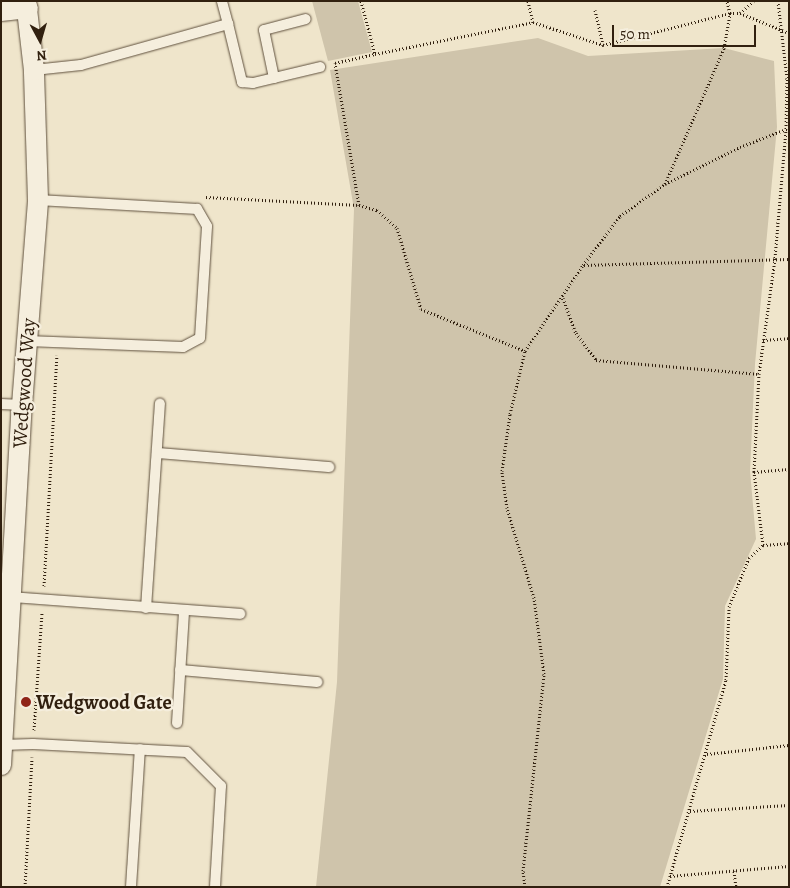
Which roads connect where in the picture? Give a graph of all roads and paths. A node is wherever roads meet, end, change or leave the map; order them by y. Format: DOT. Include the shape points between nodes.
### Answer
graph roads {
  1 [pos="222,1"];
  2 [pos="361,1"];
  3 [pos="528,1"];
  4 [pos="727,1"];
  5 [pos="754,1"];
  6 [pos="778,1"];
  7 [pos="27,5"];
  8 [pos="595,10"];
  9 [pos="1,11"];
  10 [pos="730,13"];
  11 [pos="740,13"];
  12 [pos="306,19"];
  13 [pos="533,22"];
  14 [pos="228,24"];
  15 [pos="781,31"];
  16 [pos="789,33"];
  17 [pos="603,45"];
  18 [pos="376,54"];
  19 [pos="320,67"];
  20 [pos="34,70"];
  21 [pos="274,78"];
  22 [pos="787,128"];
  23 [pos="665,184"];
  24 [pos="204,197"];
  25 [pos="38,200"];
  26 [pos="360,205"];
  27 [pos="775,258"];
  28 [pos="789,259"];
  29 [pos="583,265"];
  30 [pos="563,298"];
  31 [pos="789,338"];
  32 [pos="763,340"];
  33 [pos="27,341"];
  34 [pos="58,342"];
  35 [pos="525,351"];
  36 [pos="759,374"];
  37 [pos="160,403"];
  38 [pos="1,404"];
  39 [pos="22,405"];
  40 [pos="157,453"];
  41 [pos="329,467"];
  42 [pos="789,469"];
  43 [pos="754,472"];
  44 [pos="8,535"];
  45 [pos="789,543"];
  46 [pos="763,545"];
  47 [pos="11,597"];
  48 [pos="43,600"];
  49 [pos="146,608"];
  50 [pos="184,611"];
  51 [pos="240,614"];
  52 [pos="180,670"];
  53 [pos="317,682"];
  54 [pos="177,723"];
  55 [pos="33,744"];
  56 [pos="2,745"];
  57 [pos="789,745"];
  58 [pos="140,749"];
  59 [pos="707,754"];
  60 [pos="1,765"];
  61 [pos="789,805"];
  62 [pos="690,811"];
  63 [pos="789,866"];
  64 [pos="734,871"];
  65 [pos="670,876"];
  66 [pos="25,887"];
  67 [pos="131,887"];
  68 [pos="215,887"];
  69 [pos="525,887"];
  70 [pos="667,887"];
  71 [pos="736,887"];
  1 -- 14 [label="lane"];
  2 -- 18 [label="path"];
  3 -- 13 [label="path"];
  4 -- 10 [label="path"];
  5 -- 11 [label="path"];
  6 -- 15 [label="path"];
  7 -- 9 [label="street"];
  7 -- 20 [label="street, Wedgwood Way"];
  8 -- 17 [label="path"];
  10 -- 11 [label="path"];
  10 -- 17 [label="path"];
  10 -- 23 [label="path" via="724,48"];
  11 -- 15 [label="path"];
  12 -- 21 [label="lane" via="264,30"];
  13 -- 17 [label="path"];
  13 -- 18 [label="path"];
  14 -- 20 [label="lane" via="81,65"];
  14 -- 21 [label="lane" via="242,82"];
  15 -- 16 [label="path"];
  15 -- 22 [label="path" via="787,78"];
  18 -- 26 [label="path" via="335,63"];
  19 -- 21 [label="lane"];
  20 -- 25 [label="street, Wedgwood Way"];
  22 -- 23 [label="path"];
  22 -- 27 [label="path"];
  23 -- 29 [label="path" via="620,216"];
  24 -- 26 [label="path"];
  25 -- 33 [label="street, Wedgwood Way"];
  25 -- 34 [label="lane" via="198,209 206,226 200,338 183,347"];
  26 -- 35 [label="path" via="377,210 397,228 421,310"];
  27 -- 28 [label="path"];
  27 -- 29 [label="path"];
  27 -- 32 [label="path"];
  29 -- 30 [label="path"];
  30 -- 35 [label="path"];
  30 -- 36 [label="path" via="576,333 596,360"];
  31 -- 32 [label="path"];
  32 -- 36 [label="path"];
  33 -- 34 [label="lane"];
  33 -- 39 [label="street, Wedgwood Way"];
  34 -- 48 [label="path"];
  35 -- 69 [label="path" via="510,414 502,471 508,508 534,598 544,674 523,871"];
  36 -- 43 [label="path"];
  37 -- 40 [label="lane"];
  38 -- 39 [label="lane"];
  39 -- 44 [label="street, Wedgwood Way"];
  40 -- 41 [label="lane"];
  40 -- 49 [label="lane"];
  42 -- 43 [label="path"];
  43 -- 46 [label="path"];
  44 -- 47 [label="street, Wedgwood Way"];
  45 -- 46 [label="path"];
  46 -- 59 [label="path" via="749,558 729,607 726,680"];
  47 -- 48 [label="lane"];
  47 -- 56 [label="street, Wedgwood Way"];
  48 -- 49 [label="lane"];
  48 -- 55 [label="path"];
  49 -- 50 [label="lane"];
  50 -- 51 [label="lane"];
  50 -- 52 [label="lane"];
  52 -- 53 [label="lane"];
  52 -- 54 [label="lane"];
  55 -- 56 [label="lane"];
  55 -- 58 [label="lane"];
  55 -- 66 [label="path"];
  56 -- 60 [label="street, Wedgwood Way"];
  57 -- 59 [label="path"];
  58 -- 67 [label="lane"];
  58 -- 68 [label="lane" via="187,752 221,786"];
  59 -- 62 [label="path"];
  61 -- 62 [label="path"];
  62 -- 65 [label="path"];
  63 -- 64 [label="path"];
  64 -- 65 [label="path"];
  64 -- 71 [label="path"];
  65 -- 70 [label="path"];
}
